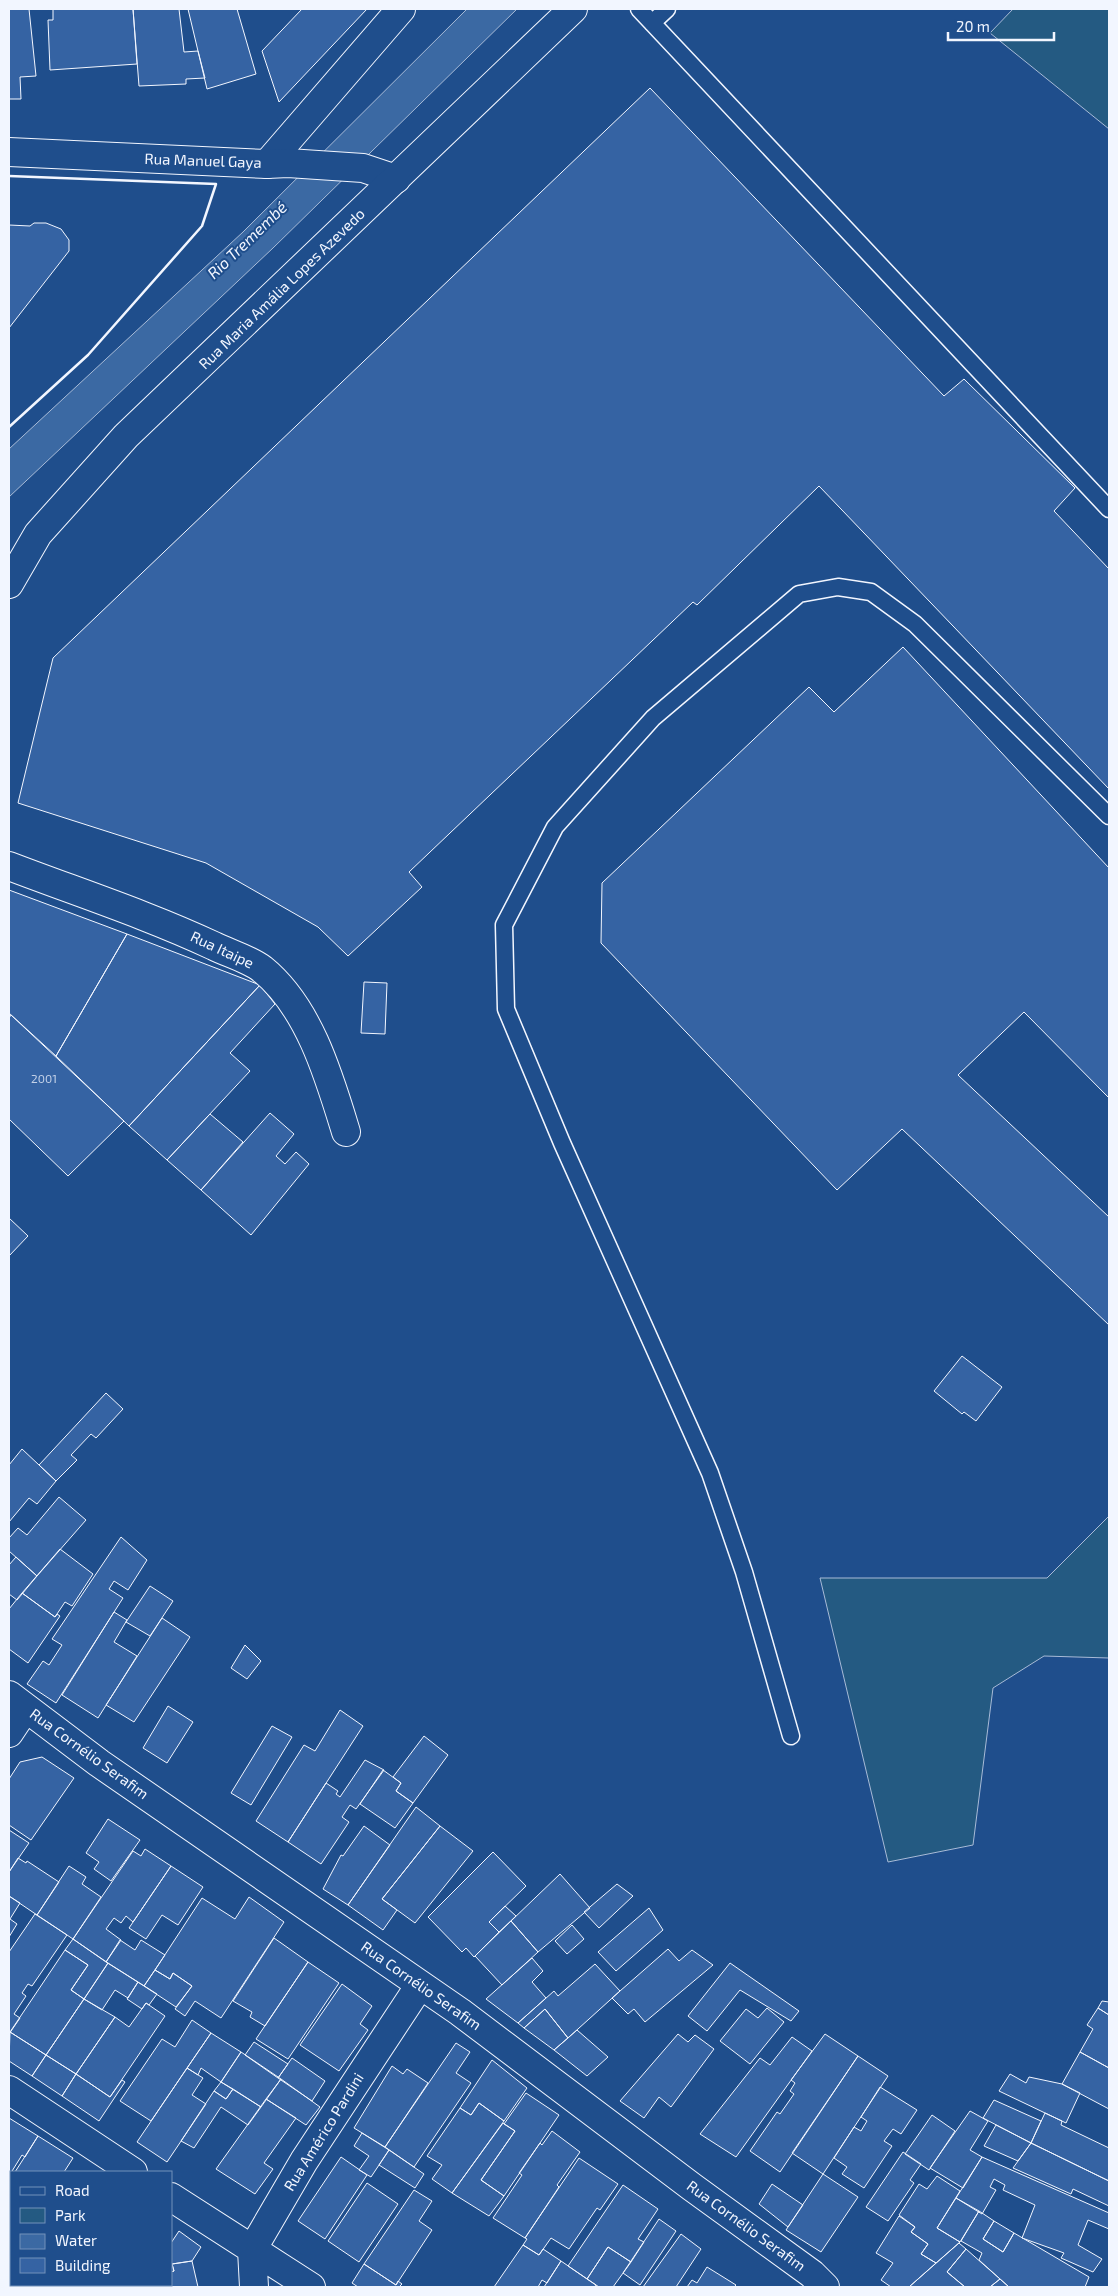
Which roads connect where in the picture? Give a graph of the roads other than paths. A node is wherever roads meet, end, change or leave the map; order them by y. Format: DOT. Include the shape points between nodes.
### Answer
graph roads {
  1 [pos="401,9"];
  2 [pos="573,9"];
  3 [pos="639,9"];
  4 [pos="666,9"];
  5 [pos="652,23"];
  6 [pos="9,152"];
  7 [pos="277,163"];
  8 [pos="396,179"];
  9 [pos="1109,509"];
  10 [pos="9,584"];
  11 [pos="1109,816"];
  12 [pos="9,866"];
  13 [pos="346,1132"];
  14 [pos="17,1702"];
  15 [pos="9,1733"];
  16 [pos="790,1736"];
  17 [pos="420,1985"];
  18 [pos="9,2090"];
  19 [pos="131,2171"];
  20 [pos="172,2198"];
  21 [pos="252,2250"];
  22 [pos="254,2287"];
  23 [pos="311,2287"];
  24 [pos="825,2287"];
  1 -- 7 [label="street"];
  2 -- 8 [label="street, Rua Maria Amália Lopes Azevedo"];
  3 -- 5 [label="lane"];
  4 -- 5 [label="lane"];
  5 -- 9 [label="lane"];
  6 -- 7 [label="street, Rua Manuel Gaya"];
  7 -- 8 [label="street, Rua Manuel Gaya" via="363,168"];
  8 -- 10 [label="street, Rua Maria Amália Lopes Azevedo" via="126,436 38,534"];
  11 -- 16 [label="lane" via="915,624 871,592 838,586 799,594 653,718 555,827 504,925 506,1009 562,1143 710,1473 744,1572"];
  12 -- 13 [label="street, Rua Itaipe" via="181,931 261,969 289,999 311,1034 330,1079"];
  14 -- 15 [label="street"];
  14 -- 17 [label="street, Rua Cornélio Serafim" via="98,1763"];
  17 -- 21 [label="street, Rua Américo Pardini" via="304,2161"];
  17 -- 24 [label="street, Rua Cornélio Serafim" via="812,2274"];
  18 -- 19 [label="street"];
  20 -- 21 [label="street"];
  21 -- 22 [label="street"];
  21 -- 23 [label="street"];
}
